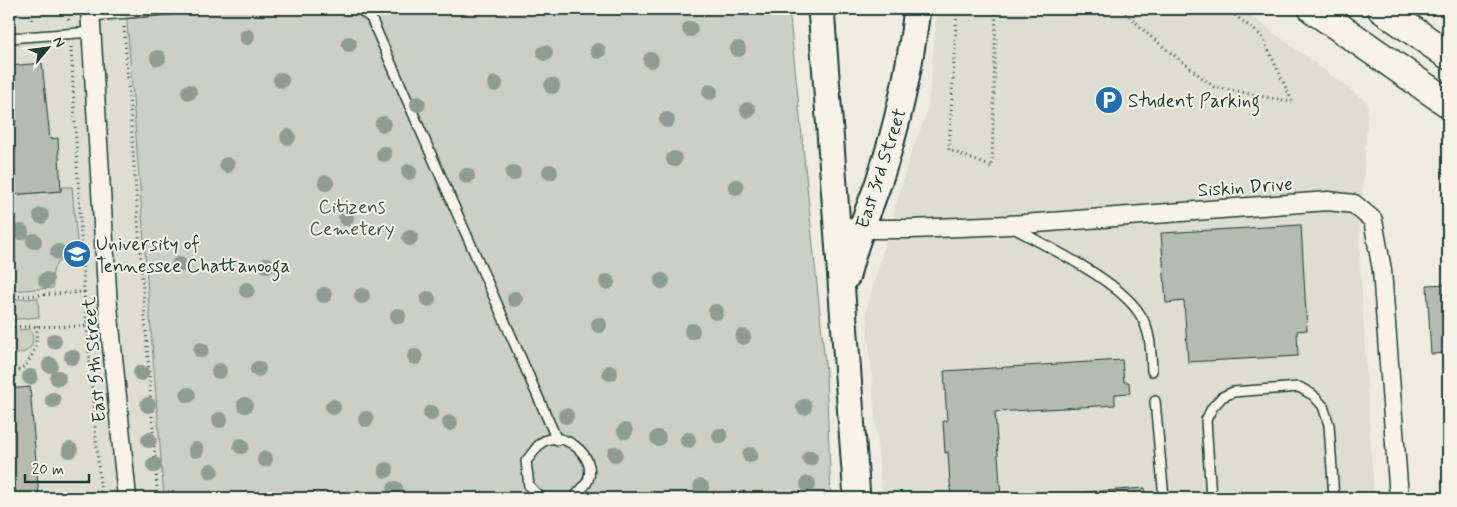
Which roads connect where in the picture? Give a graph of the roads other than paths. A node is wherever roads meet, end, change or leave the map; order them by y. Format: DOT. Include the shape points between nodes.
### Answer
graph roads {
  1 [pos="178,9"];
  2 [pos="359,9"];
  3 [pos="821,9"];
  4 [pos="917,9"];
  5 [pos="1312,9"];
  6 [pos="1382,9"];
  7 [pos="91,19"];
  8 [pos="9,38"];
  9 [pos="1448,55"];
  10 [pos="1448,103"];
  11 [pos="835,222"];
  12 [pos="1009,225"];
  13 [pos="860,229"];
  14 [pos="845,326"];
  15 [pos="1152,372"];
  16 [pos="1155,401"];
  17 [pos="557,440"];
  18 [pos="127,498"];
  19 [pos="541,498"];
  20 [pos="573,498"];
  21 [pos="857,498"];
  22 [pos="1164,498"];
  23 [pos="1211,498"];
  24 [pos="1334,498"];
  25 [pos="1399,498"];
  1 -- 7 [label="lane"];
  2 -- 17 [label="lane" via="371,18"];
  3 -- 11 [label="main road, East 3rd Street"];
  4 -- 13 [label="main road, East 3rd Street" via="905,90 893,137"];
  5 -- 10 [label="main road"];
  6 -- 9 [label="main road"];
  7 -- 8 [label="lane" via="70,34"];
  7 -- 18 [label="street, East 5th Street" via="108,306"];
  11 -- 13 [label="street, Siskin Drive"];
  11 -- 14 [label="main road, East 3rd Street"];
  12 -- 13 [label="street, Siskin Drive"];
  12 -- 15 [label="lane" via="1108,283 1126,298 1142,316 1149,336"];
  12 -- 25 [label="street, Siskin Drive" via="1328,201 1354,204 1373,220 1382,270"];
  13 -- 14 [label="main road, East 3rd Street" via="846,279"];
  14 -- 21 [label="main road, East 3rd Street"];
  16 -- 22 [label="lane"];
  17 -- 19 [label="lane" via="542,442 526,461 529,486"];
  17 -- 20 [label="lane" via="566,439 586,455 588,480"];
  23 -- 24 [label="lane" via="1206,420 1212,408 1222,397 1234,392 1299,387 1324,406 1329,425"];
}
